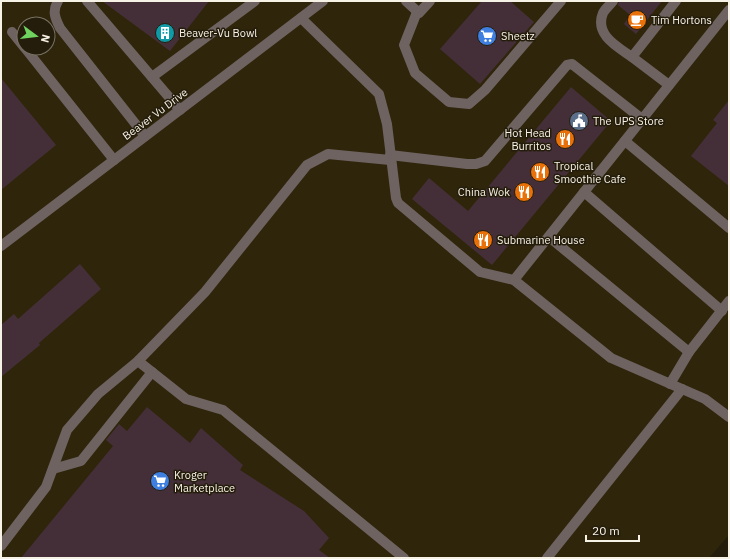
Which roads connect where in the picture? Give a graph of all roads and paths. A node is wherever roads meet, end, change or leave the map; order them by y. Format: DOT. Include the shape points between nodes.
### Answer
graph roads {
  1 [pos="58,1"];
  2 [pos="87,1"];
  3 [pos="254,1"];
  4 [pos="323,1"];
  5 [pos="406,1"];
  6 [pos="430,1"];
  7 [pos="561,1"];
  8 [pos="613,1"];
  9 [pos="676,1"];
  10 [pos="729,10"];
  11 [pos="417,12"];
  12 [pos="301,18"];
  13 [pos="12,32"];
  14 [pos="16,37"];
  15 [pos="30,56"];
  16 [pos="632,57"];
  17 [pos="152,76"];
  18 [pos="669,85"];
  19 [pos="180,110"];
  20 [pos="642,119"];
  21 [pos="145,136"];
  22 [pos="625,141"];
  23 [pos="390,158"];
  24 [pos="114,160"];
  25 [pos="584,192"];
  26 [pos="729,228"];
  27 [pos="549,237"];
  28 [pos="1,246"];
  29 [pos="514,280"];
  30 [pos="729,301"];
  31 [pos="722,310"];
  32 [pos="688,352"];
  33 [pos="138,361"];
  34 [pos="152,372"];
  35 [pos="670,384"];
  36 [pos="682,389"];
  37 [pos="729,416"];
  38 [pos="53,469"];
  39 [pos="1,546"];
  40 [pos="404,558"];
  41 [pos="547,558"];
  1 -- 21 [label="street" via="54,17 60,28"];
  2 -- 17 [label="street"];
  3 -- 17 [label="street"];
  4 -- 12 [label="street, Beaver Vu Drive"];
  5 -- 11 [label="street"];
  6 -- 11 [label="street" via="419,13"];
  7 -- 11 [label="street" via="485,90 468,104 449,102 415,73 404,45"];
  8 -- 16 [label="street" via="603,14 602,30 612,43"];
  9 -- 16 [label="street"];
  10 -- 18 [label="street"];
  12 -- 19 [label="street, Beaver Vu Drive"];
  12 -- 23 [label="street" via="379,94 387,124"];
  13 -- 14 [label="street"];
  15 -- 24 [label="street"];
  16 -- 18 [label="street"];
  17 -- 19 [label="street"];
  18 -- 20 [label="street"];
  19 -- 21 [label="street, Beaver Vu Drive"];
  20 -- 22 [label="street"];
  20 -- 23 [label="street" via="572,64 567,65 485,161 467,164"];
  21 -- 24 [label="street, Beaver Vu Drive"];
  22 -- 25 [label="street"];
  22 -- 26 [label="street"];
  23 -- 29 [label="street" via="398,203 480,272"];
  23 -- 33 [label="street" via="328,154 307,165 205,292"];
  24 -- 28 [label="street, Beaver Vu Drive"];
  25 -- 27 [label="street"];
  25 -- 31 [label="street"];
  27 -- 29 [label="street"];
  27 -- 32 [label="street"];
  29 -- 35 [label="street" via="611,358"];
  30 -- 31 [label="street"];
  31 -- 32 [label="street"];
  32 -- 35 [label="street"];
  33 -- 34 [label="street"];
  33 -- 38 [label="street" via="98,394 67,430"];
  34 -- 38 [label="street" via="81,461"];
  34 -- 40 [label="street" via="186,399 223,410"];
  35 -- 36 [label="street"];
  36 -- 37 [label="street" via="705,399"];
  36 -- 41 [label="street"];
  38 -- 39 [label="street" via="46,487"];
}
